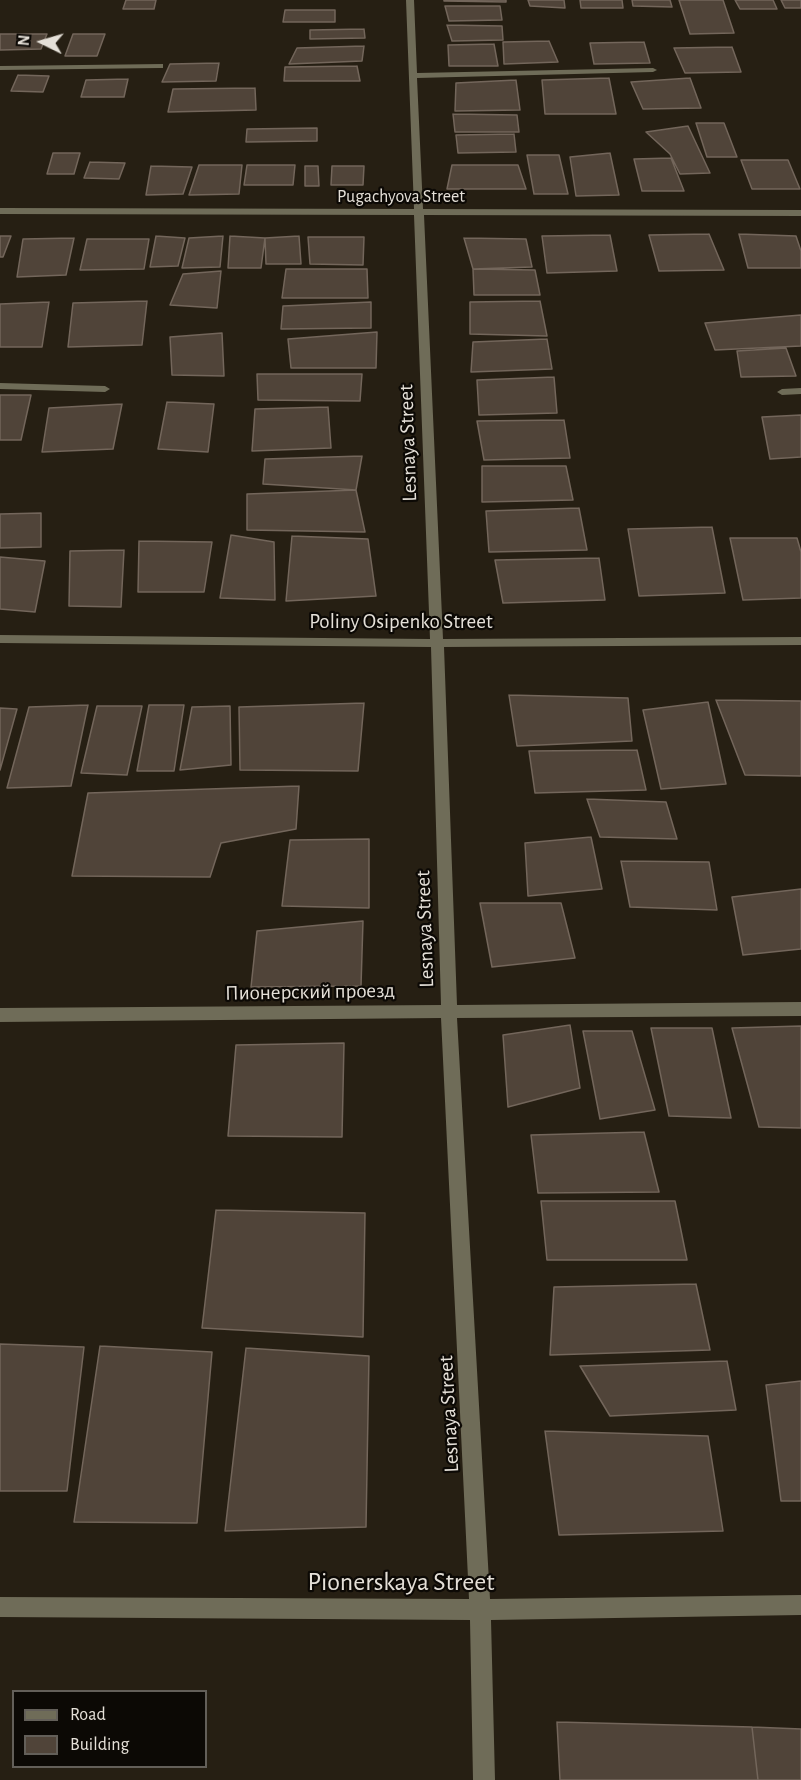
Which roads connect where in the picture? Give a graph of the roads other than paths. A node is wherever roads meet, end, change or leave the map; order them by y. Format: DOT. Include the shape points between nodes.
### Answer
graph roads {
  1 [pos="410,0"];
  2 [pos="160,66"];
  3 [pos="0,68"];
  4 [pos="653,70"];
  5 [pos="414,76"];
  6 [pos="0,211"];
  7 [pos="801,213"];
  8 [pos="419,214"];
  9 [pos="0,386"];
  10 [pos="105,389"];
  11 [pos="801,391"];
  12 [pos="782,392"];
  13 [pos="0,639"];
  14 [pos="801,641"];
  15 [pos="437,643"];
  16 [pos="801,1009"];
  17 [pos="449,1011"];
  18 [pos="0,1016"];
  19 [pos="801,1605"];
  20 [pos="0,1607"];
  21 [pos="480,1610"];
  22 [pos="484,1780"];
  1 -- 5 [label="street, Lesnaya Street"];
  2 -- 3 [label="street"];
  4 -- 5 [label="street"];
  5 -- 8 [label="street, Lesnaya Street"];
  6 -- 8 [label="street, Pugachyova Street"];
  7 -- 8 [label="street, Pugachyova Street"];
  8 -- 15 [label="street, Lesnaya Street"];
  9 -- 10 [label="street"];
  11 -- 12 [label="street"];
  13 -- 15 [label="street, Poliny Osipenko Street"];
  14 -- 15 [label="street, Poliny Osipenko Street"];
  15 -- 17 [label="street, Lesnaya Street"];
  16 -- 17 [label="street, Пионерский проезд"];
  17 -- 18 [label="street, Пионерский проезд"];
  17 -- 21 [label="street, Lesnaya Street"];
  19 -- 21 [label="street, Pionerskaya Street"];
  20 -- 21 [label="street, Pionerskaya Street"];
  21 -- 22 [label="street, Lesnaya Street"];
}
